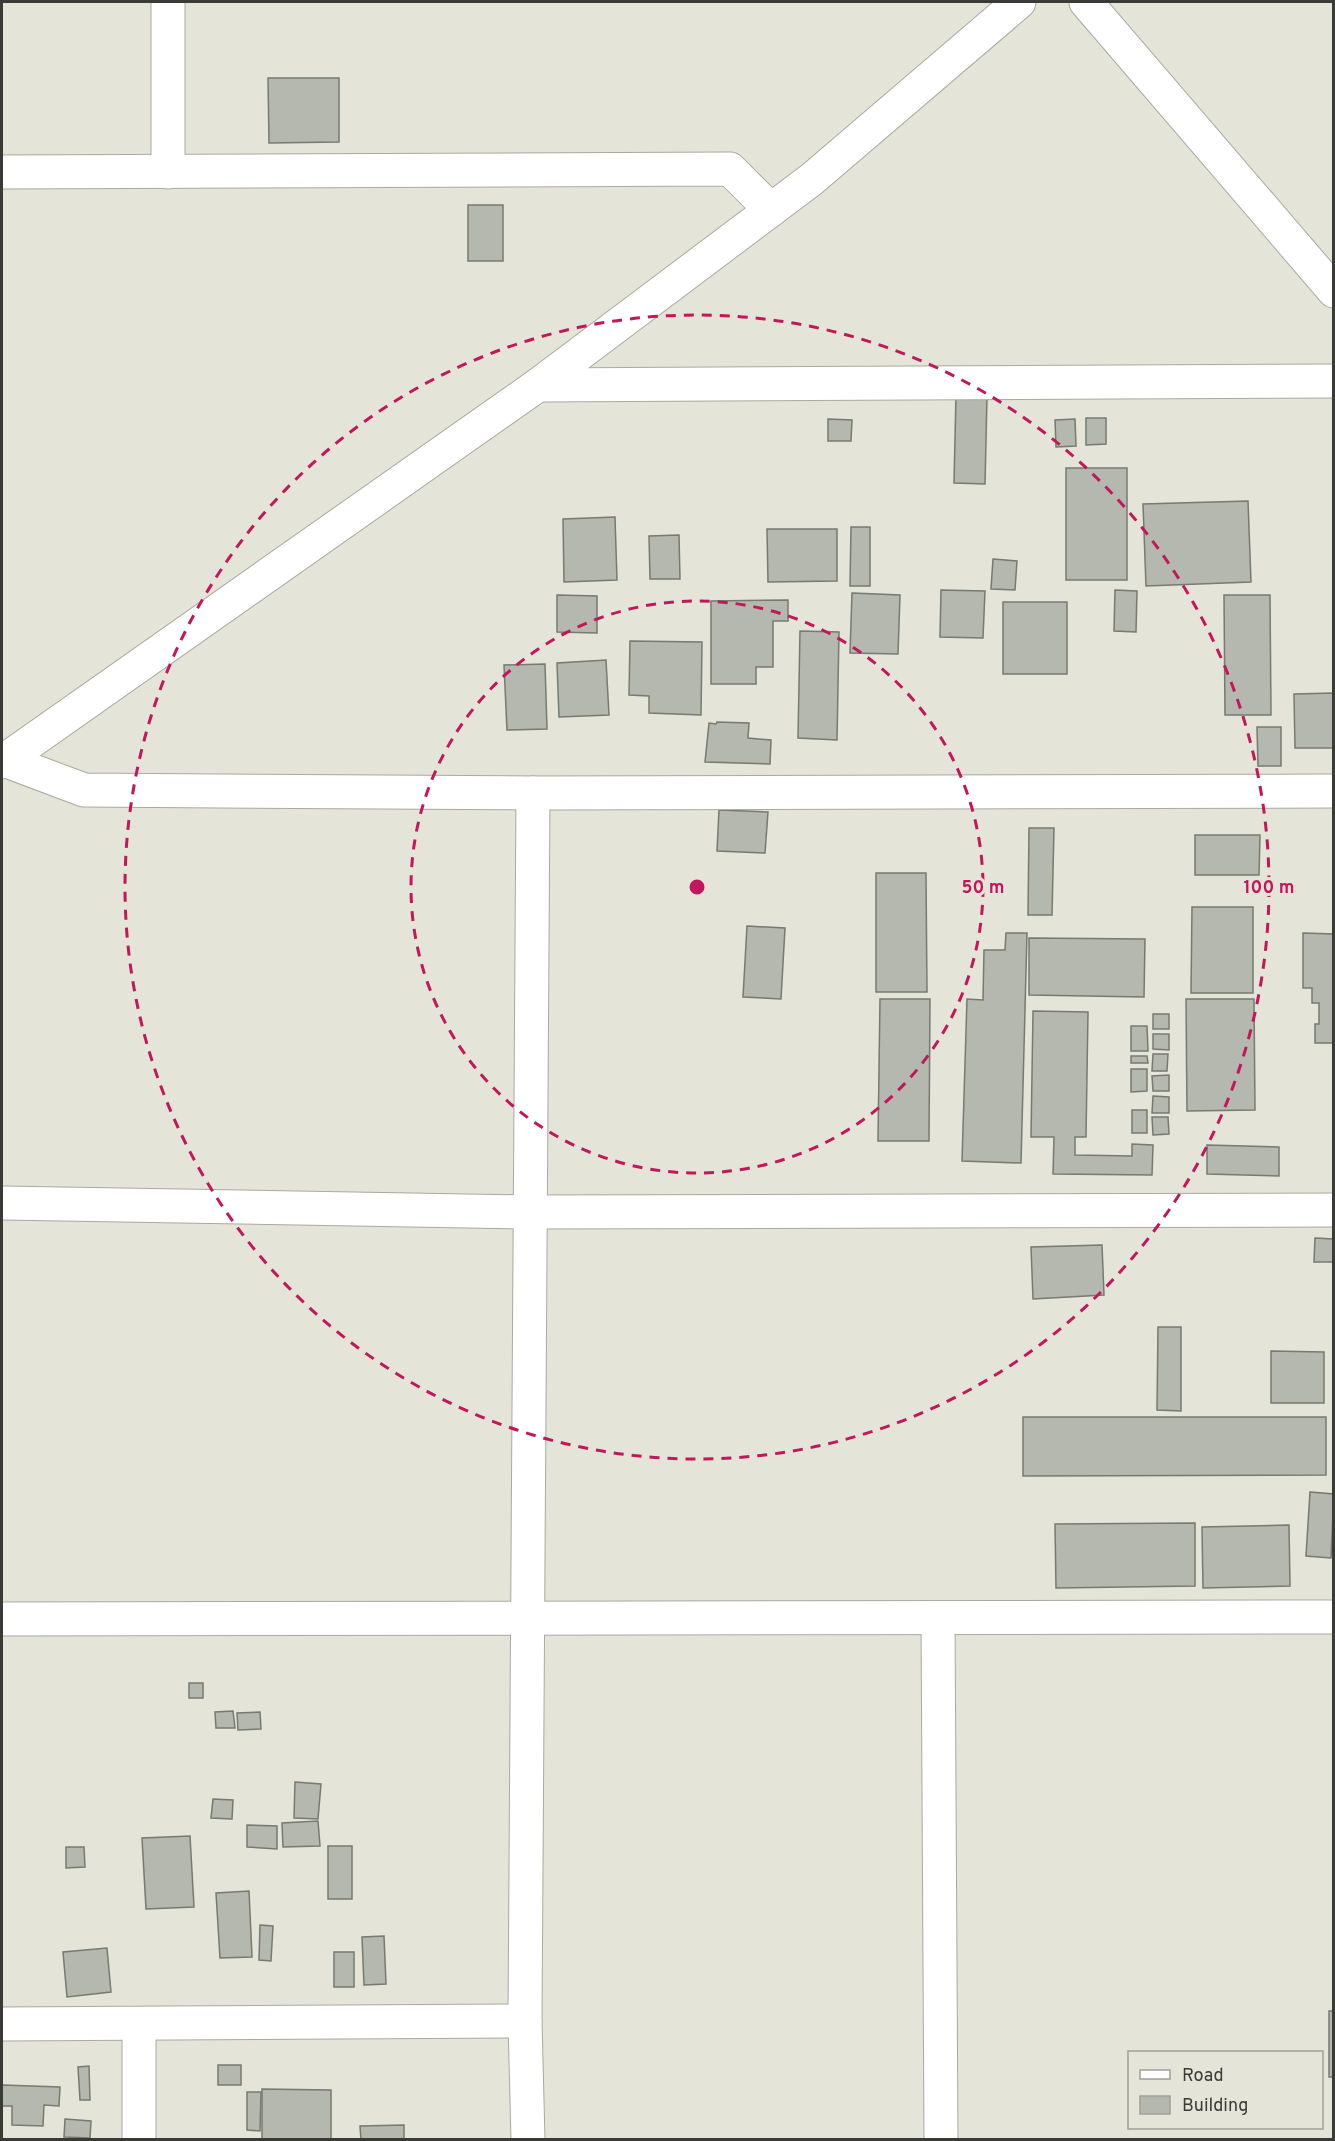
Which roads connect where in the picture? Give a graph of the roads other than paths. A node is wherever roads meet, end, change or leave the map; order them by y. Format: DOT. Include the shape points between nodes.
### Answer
graph roads {
  1 [pos="168,2"];
  2 [pos="1020,2"];
  3 [pos="1086,2"];
  4 [pos="2,172"];
  5 [pos="168,172"];
  6 [pos="771,210"];
  7 [pos="1334,291"];
  8 [pos="1334,381"];
  9 [pos="538,385"];
  10 [pos="3,761"];
  11 [pos="1334,791"];
  12 [pos="533,793"];
  13 [pos="2,1203"];
  14 [pos="1334,1210"];
  15 [pos="530,1212"];
  16 [pos="1334,1617"];
  17 [pos="938,1618"];
  18 [pos="2,1619"];
  19 [pos="527,1619"];
  20 [pos="525,2021"];
  21 [pos="2,2024"];
  22 [pos="139,2024"];
  23 [pos="139,2139"];
  24 [pos="528,2139"];
  25 [pos="941,2139"];
  1 -- 5 [label="street"];
  2 -- 6 [label="street"];
  3 -- 7 [label="street"];
  4 -- 5 [label="street"];
  5 -- 6 [label="street" via="730,169"];
  6 -- 9 [label="street"];
  8 -- 9 [label="street"];
  9 -- 10 [label="street"];
  10 -- 12 [label="street" via="84,790"];
  11 -- 12 [label="street"];
  12 -- 15 [label="street"];
  13 -- 15 [label="street"];
  14 -- 15 [label="street"];
  15 -- 19 [label="street"];
  16 -- 17 [label="street"];
  17 -- 19 [label="street"];
  17 -- 25 [label="street"];
  18 -- 19 [label="street"];
  19 -- 20 [label="street"];
  20 -- 22 [label="street"];
  20 -- 24 [label="street"];
  21 -- 22 [label="street"];
  22 -- 23 [label="street"];
}
